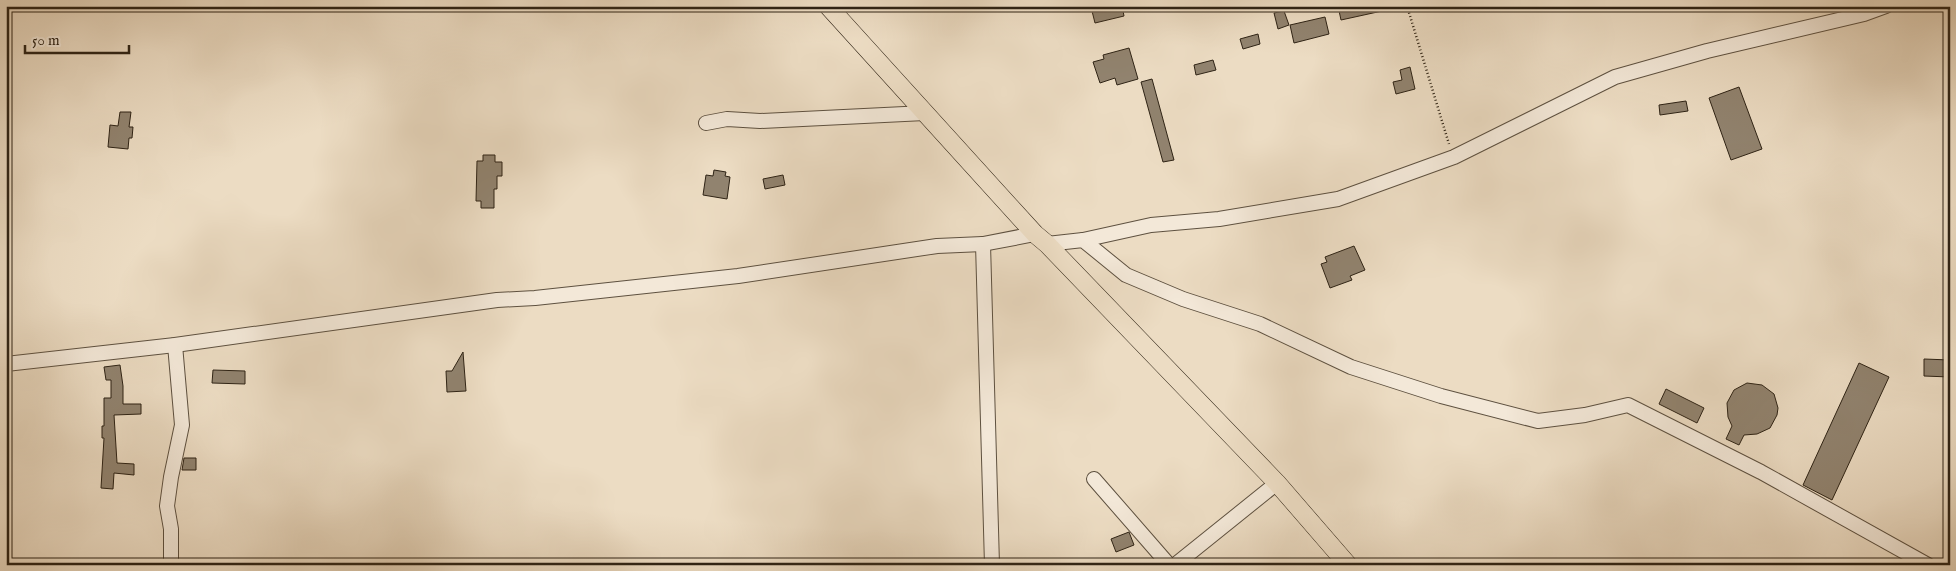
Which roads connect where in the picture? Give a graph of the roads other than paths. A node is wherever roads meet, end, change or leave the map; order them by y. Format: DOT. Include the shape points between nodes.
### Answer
graph roads {
  1 [pos="828,6"];
  2 [pos="1886,6"];
  3 [pos="925,113"];
  4 [pos="706,124"];
  5 [pos="1041,239"];
  6 [pos="1084,240"];
  7 [pos="983,244"];
  8 [pos="175,345"];
  9 [pos="6,364"];
  10 [pos="1094,479"];
  11 [pos="1278,483"];
  12 [pos="172,565"];
  13 [pos="992,565"];
  14 [pos="1169,565"];
  15 [pos="1176,565"];
  16 [pos="1348,565"];
  17 [pos="1928,565"];
  1 -- 3 [label="main road"];
  2 -- 6 [label="street" via="1615,77 1454,157 1338,199 1219,219 1151,225"];
  3 -- 4 [label="street" via="727,119"];
  3 -- 5 [label="main road"];
  5 -- 6 [label="street"];
  5 -- 7 [label="street"];
  5 -- 11 [label="main road"];
  6 -- 17 [label="street" via="1126,275 1183,299 1260,324 1352,367 1441,396 1538,421 1585,415 1628,404 1761,472"];
  7 -- 8 [label="street" via="937,246 738,276 497,300"];
  7 -- 13 [label="street"];
  8 -- 9 [label="street"];
  8 -- 12 [label="street" via="182,425 168,506"];
  10 -- 14 [label="street"];
  11 -- 15 [label="street"];
  11 -- 16 [label="main road"];
}
